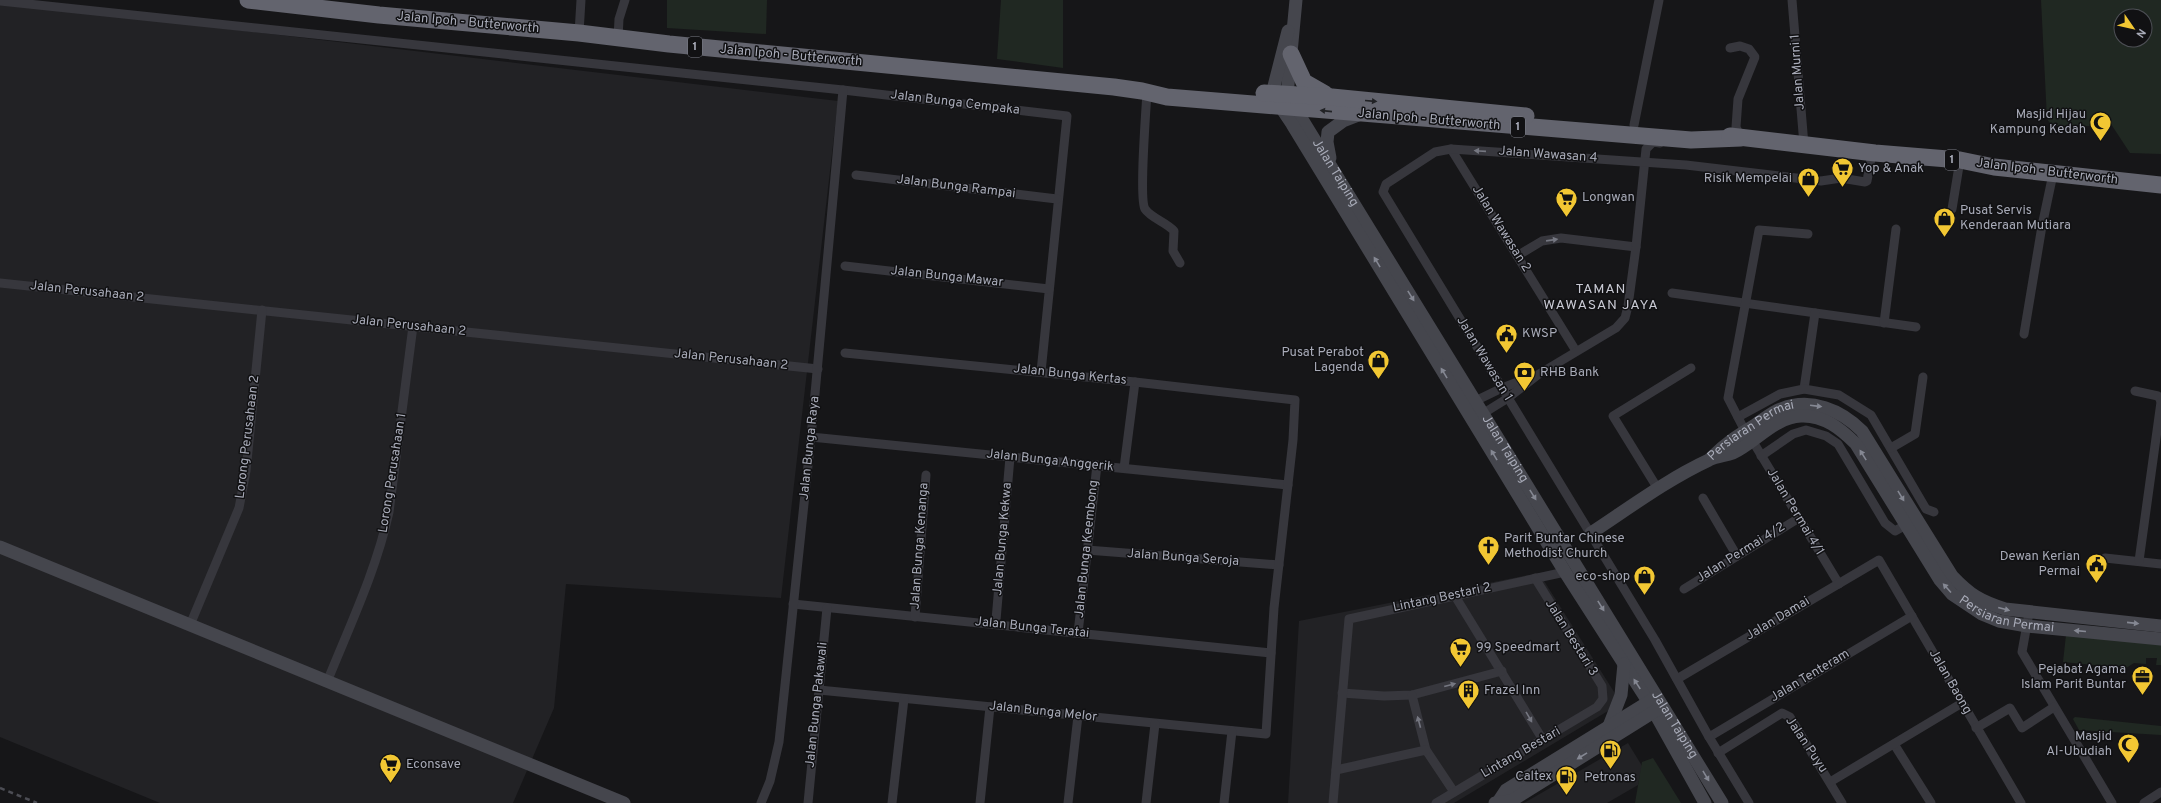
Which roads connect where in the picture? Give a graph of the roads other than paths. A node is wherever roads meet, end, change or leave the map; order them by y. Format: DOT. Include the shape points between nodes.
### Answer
graph roads {
  1 [pos="248,0"];
  2 [pos="581,0"];
  3 [pos="625,0"];
  4 [pos="1659,0"];
  5 [pos="1792,0"];
  6 [pos="0,1"];
  7 [pos="337,5"];
  8 [pos="1296,5"];
  9 [pos="579,33"];
  10 [pos="618,38"];
  11 [pos="1730,48"];
  12 [pos="1290,54"];
  13 [pos="843,90"];
  14 [pos="1144,92"];
  15 [pos="1332,97"];
  16 [pos="1283,101"];
  17 [pos="1361,114"];
  18 [pos="1634,126"];
  19 [pos="1738,128"];
  20 [pos="1616,134"];
  21 [pos="1671,138"];
  22 [pos="1804,145"];
  23 [pos="1451,149"];
  24 [pos="1646,150"];
  25 [pos="1872,153"];
  26 [pos="1960,160"];
  27 [pos="1645,162"];
  28 [pos="1332,168"];
  29 [pos="2053,174"];
  30 [pos="856,175"];
  31 [pos="1386,184"];
  32 [pos="2161,185"];
  33 [pos="1057,199"];
  34 [pos="1952,209"];
  35 [pos="1896,229"];
  36 [pos="1808,234"];
  37 [pos="1636,247"];
  38 [pos="1517,256"];
  39 [pos="1180,262"];
  40 [pos="846,266"];
  41 [pos="0,283"];
  42 [pos="1049,288"];
  43 [pos="1672,293"];
  44 [pos="1747,304"];
  45 [pos="262,310"];
  46 [pos="1815,313"];
  47 [pos="1884,323"];
  48 [pos="413,326"];
  49 [pos="1916,327"];
  50 [pos="2024,334"];
  51 [pos="1576,351"];
  52 [pos="845,353"];
  53 [pos="1691,368"];
  54 [pos="818,370"];
  55 [pos="1042,372"];
  56 [pos="1539,374"];
  57 [pos="1922,377"];
  58 [pos="1135,382"];
  59 [pos="1502,388"];
  60 [pos="1804,389"];
  61 [pos="2135,391"];
  62 [pos="1508,398"];
  63 [pos="2161,402"];
  64 [pos="1470,404"];
  65 [pos="1478,417"];
  66 [pos="1738,417"];
  67 [pos="1748,436"];
  68 [pos="811,437"];
  69 [pos="1891,448"];
  70 [pos="1761,456"];
  71 [pos="1010,457"];
  72 [pos="1097,465"];
  73 [pos="1124,468"];
  74 [pos="926,475"];
  75 [pos="1288,485"];
  76 [pos="1658,489"];
  77 [pos="1703,498"];
  78 [pos="1934,512"];
  79 [pos="1799,518"];
  80 [pos="1911,522"];
  81 [pos="1591,533"];
  82 [pos="0,547"];
  83 [pos="1087,550"];
  84 [pos="1737,556"];
  85 [pos="2104,558"];
  86 [pos="1879,560"];
  87 [pos="2139,561"];
  88 [pos="2161,564"];
  89 [pos="1279,565"];
  90 [pos="1565,572"];
  91 [pos="1535,578"];
  92 [pos="1838,584"];
  93 [pos="1684,589"];
  94 [pos="1455,596"];
  95 [pos="792,604"];
  96 [pos="827,608"];
  97 [pos="1912,616"];
  98 [pos="915,617"];
  99 [pos="996,620"];
  100 [pos="2028,620"];
  101 [pos="190,625"];
  102 [pos="2161,626"];
  103 [pos="1078,633"];
  104 [pos="2161,639"];
  105 [pos="1271,653"];
  106 [pos="1624,664"];
  107 [pos="1502,671"];
  108 [pos="1677,679"];
  109 [pos="327,682"];
  110 [pos="819,690"];
  111 [pos="1342,693"];
  112 [pos="1412,695"];
  113 [pos="904,699"];
  114 [pos="1603,699"];
  115 [pos="1962,703"];
  116 [pos="1656,704"];
  117 [pos="990,707"];
  118 [pos="2054,707"];
  119 [pos="1078,716"];
  120 [pos="1155,724"];
  121 [pos="1609,726"];
  122 [pos="1976,728"];
  123 [pos="1232,731"];
  124 [pos="1709,737"];
  125 [pos="1543,740"];
  126 [pos="1894,744"];
  127 [pos="1426,750"];
  128 [pos="1718,752"];
  129 [pos="1336,770"];
  130 [pos="1830,782"];
  131 [pos="1454,792"];
  132 [pos="2161,792"];
  133 [pos="624,803"];
  134 [pos="761,803"];
  135 [pos="808,803"];
  136 [pos="892,803"];
  137 [pos="980,803"];
  138 [pos="1068,803"];
  139 [pos="1146,803"];
  140 [pos="1224,803"];
  141 [pos="1334,803"];
  142 [pos="1436,803"];
  143 [pos="1497,803"];
  144 [pos="1705,803"];
  145 [pos="1722,803"];
  146 [pos="1749,803"];
  147 [pos="1842,803"];
  148 [pos="1931,803"];
  149 [pos="2021,803"];
  150 [pos="2112,803"];
  151 [pos="2144,803"];
  1 -- 7 [label="highway, Jalan Ipoh - Butterworth / 1"];
  2 -- 9 [label="street"];
  3 -- 10 [label="street" via="619,20"];
  4 -- 18 [label="street"];
  5 -- 22 [label="street, Jalan Murni 1"];
  6 -- 13 [label="street, Jalan Bunga Cempaka"];
  7 -- 9 [label="highway, Jalan Ipoh - Butterworth / 1"];
  8 -- 12 [label="main road"];
  8 -- 16 [label="main road" via="1283,43"];
  9 -- 10 [label="highway, Jalan Ipoh - Butterworth / 1"];
  10 -- 14 [label="highway, Jalan Ipoh - Butterworth / 1"];
  11 -- 19 [label="street" via="1740,46 1749,49 1755,57 1739,96"];
  12 -- 15 [label="highway" via="1304,82"];
  12 -- 16 [label="main road"];
  13 -- 33 [label="street, Jalan Bunga Cempaka" via="1066,116"];
  13 -- 54 [label="street, Jalan Bunga Raya"];
  14 -- 16 [label="highway, Jalan Ipoh - Butterworth / 1" via="1169,88"];
  14 -- 39 [label="street" via="1144,206 1149,213 1174,231 1173,251"];
  15 -- 16 [label="highway, Jalan Ipoh - Butterworth / 1"];
  15 -- 18 [label="highway, Jalan Ipoh - Butterworth / 1, one-way"];
  17 -- 16 [label="highway, Jalan Ipoh - Butterworth / 1, one-way"];
  16 -- 28 [label="main road, Jalan Taiping"];
  64 -- 16 [label="main road, Jalan Taiping, one-way"];
  17 -- 20 [label="highway, Jalan Ipoh - Butterworth / 1"];
  17 -- 28 [label="main road" via="1343,121 1328,132 1327,142"];
  18 -- 19 [label="highway, Jalan Ipoh - Butterworth / 1"];
  19 -- 21 [label="highway, Jalan Ipoh - Butterworth / 1" via="1691,140"];
  19 -- 22 [label="highway, Jalan Ipoh - Butterworth / 1"];
  20 -- 21 [label="highway, Jalan Ipoh - Butterworth / 1"];
  20 -- 24 [label="street" via="1622,141 1641,142"];
  21 -- 24 [label="street" via="1664,144 1653,142"];
  22 -- 25 [label="highway, Jalan Ipoh - Butterworth / 1"];
  27 -- 23 [label="street, Jalan Wawasan 4, one-way"];
  23 -- 31 [label="street, Jalan Wawasan 4" via="1435,152"];
  23 -- 38 [label="street, Jalan Wawasan 2"];
  24 -- 27 [label="street"];
  25 -- 26 [label="highway, Jalan Ipoh - Butterworth / 1"];
  25 -- 27 [label="street, Jalan Wawasan 4" via="1866,182 1841,178 1821,182"];
  26 -- 29 [label="highway, Jalan Ipoh - Butterworth / 1"];
  26 -- 34 [label="street"];
  27 -- 37 [label="street"];
  28 -- 64 [label="main road, Jalan Taiping, one-way"];
  29 -- 32 [label="highway, Jalan Ipoh - Butterworth / 1"];
  29 -- 50 [label="street"];
  30 -- 33 [label="street, Jalan Bunga Rampai"];
  31 -- 59 [label="street, Jalan Wawasan 1" via="1383,192 1386,199"];
  33 -- 42 [label="street"];
  35 -- 47 [label="street"];
  36 -- 44 [label="street, Jalan Permai 4/1" via="1760,230"];
  38 -- 37 [label="street, one-way" via="1542,241 1561,238"];
  37 -- 51 [label="street" via="1632,287 1625,318 1616,328"];
  38 -- 51 [label="street, Jalan Wawasan 2"];
  40 -- 42 [label="street, Jalan Bunga Mawar"];
  41 -- 45 [label="street, Jalan Perusahaan 2"];
  42 -- 55 [label="street"];
  43 -- 44 [label="street"];
  44 -- 46 [label="street"];
  44 -- 66 [label="street, Jalan Permai 4/1" via="1728,398"];
  45 -- 48 [label="street, Jalan Perusahaan 2"];
  45 -- 101 [label="street, Lorong Perusahaan 2" via="246,471 239,508"];
  46 -- 47 [label="street"];
  46 -- 60 [label="street"];
  47 -- 49 [label="street"];
  48 -- 54 [label="street, Jalan Perusahaan 2"];
  48 -- 109 [label="street, Lorong Perusahaan 1" via="389,512 384,533 367,588"];
  51 -- 56 [label="street"];
  52 -- 55 [label="street, Jalan Bunga Kertas"];
  53 -- 76 [label="street" via="1613,416"];
  54 -- 68 [label="street, Jalan Bunga Raya"];
  55 -- 58 [label="street, Jalan Bunga Kertas"];
  56 -- 59 [label="street"];
  56 -- 62 [label="street"];
  57 -- 69 [label="street" via="1915,434"];
  58 -- 73 [label="street"];
  58 -- 75 [label="street, Jalan Bunga Kertas" via="1295,400"];
  59 -- 62 [label="street, Jalan Wawasan 1"];
  59 -- 64 [label="street"];
  60 -- 66 [label="street" via="1780,394"];
  60 -- 69 [label="street" via="1839,395 1852,402 1871,415"];
  61 -- 63 [label="street" via="2158,396"];
  62 -- 65 [label="street"];
  62 -- 81 [label="street, Jalan Wawasan 1"];
  63 -- 87 [label="street"];
  64 -- 65 [label="main road, Jalan Taiping"];
  90 -- 65 [label="main road, Jalan Taiping, one-way"];
  65 -- 116 [label="main road, Jalan Taiping, one-way"];
  66 -- 67 [label="street, Jalan Permai 4/1"];
  67 -- 70 [label="street, Jalan Permai 4/1"];
  67 -- 76 [label="main road, Persiaran Permai" via="1733,452 1710,460"];
  67 -- 80 [label="main road, Persiaran Permai" via="1784,420 1801,416 1816,417 1832,423 1856,444"];
  68 -- 71 [label="street, Jalan Bunga Anggerik"];
  68 -- 95 [label="street, Jalan Bunga Raya"];
  69 -- 78 [label="street" via="1926,509"];
  70 -- 79 [label="street, Jalan Permai 4/1"];
  70 -- 80 [label="street" via="1793,434 1806,430 1821,434 1838,444 1886,523 1895,531"];
  71 -- 72 [label="street, Jalan Bunga Anggerik"];
  71 -- 99 [label="street, Jalan Bunga Kekwa"];
  72 -- 73 [label="street, Jalan Bunga Anggerik"];
  72 -- 83 [label="street, Jalan Bunga Keembong"];
  73 -- 75 [label="street, Jalan Bunga Anggerik"];
  74 -- 98 [label="street, Jalan Bunga Kenanga"];
  75 -- 89 [label="street"];
  76 -- 81 [label="main road, Persiaran Permai"];
  77 -- 84 [label="street"];
  79 -- 84 [label="street, Jalan Permai 4/2"];
  79 -- 92 [label="street, Jalan Permai 4/1"];
  80 -- 100 [label="main road, Persiaran Permai" via="1940,580 1952,594 1982,614 1999,621"];
  81 -- 108 [label="street, Jalan Wawasan 1"];
  82 -- 101 [label="main road"];
  83 -- 89 [label="street, Jalan Bunga Seroja"];
  83 -- 103 [label="street, Jalan Bunga Keembong"];
  84 -- 93 [label="street, Jalan Permai 4/2"];
  85 -- 87 [label="street"];
  86 -- 92 [label="street, Jalan Damai"];
  86 -- 97 [label="street, Jalan Baong"];
  87 -- 88 [label="street"];
  89 -- 105 [label="street"];
  90 -- 91 [label="street, Lintang Bestari 2"];
  90 -- 106 [label="main road, Jalan Taiping"];
  91 -- 94 [label="street, Lintang Bestari 2"];
  91 -- 114 [label="street, Jalan Bestari 3" via="1602,686"];
  92 -- 108 [label="street, Jalan Damai"];
  94 -- 107 [label="street"];
  94 -- 111 [label="street, Lintang Bestari 2" via="1349,619"];
  95 -- 96 [label="street, Jalan Bunga Teratai"];
  95 -- 134 [label="street, Jalan Bunga Raya" via="779,742 770,781"];
  96 -- 98 [label="street, Jalan Bunga Teratai"];
  96 -- 110 [label="street, Jalan Bunga Pakawali"];
  97 -- 115 [label="street, Jalan Baong"];
  97 -- 124 [label="street, Jalan Tenteram"];
  98 -- 103 [label="street, Jalan Bunga Teratai"];
  100 -- 102 [label="main road, Persiaran Permai, one-way"];
  104 -- 100 [label="main road, Persiaran Permai, one-way"];
  100 -- 118 [label="street" via="2022,652"];
  101 -- 109 [label="main road"];
  103 -- 105 [label="street, Jalan Bunga Teratai"];
  105 -- 123 [label="street, Jalan Bunga Melor" via="1266,734"];
  116 -- 106 [label="main road, Jalan Taiping, one-way"];
  106 -- 121 [label="main road" via="1621,695"];
  112 -- 107 [label="street, one-way"];
  107 -- 125 [label="street, one-way"];
  108 -- 124 [label="street, Jalan Wawasan 1"];
  109 -- 133 [label="main road"];
  110 -- 113 [label="street, Jalan Bunga Melor"];
  110 -- 135 [label="street, Jalan Bunga Pakawali"];
  111 -- 112 [label="street"];
  111 -- 129 [label="street"];
  127 -- 112 [label="street, one-way"];
  113 -- 117 [label="street, Jalan Bunga Melor"];
  113 -- 136 [label="street"];
  114 -- 125 [label="street, Lintang Bestari" via="1598,708"];
  115 -- 122 [label="street, Jalan Baong"];
  115 -- 126 [label="street"];
  116 -- 121 [label="main road"];
  116 -- 143 [label="main road, one-way" via="1512,800"];
  116 -- 144 [label="main road, Jalan Taiping"];
  116 -- 145 [label="main road, Jalan Taiping, one-way"];
  117 -- 119 [label="street, Jalan Bunga Melor"];
  117 -- 137 [label="street"];
  118 -- 122 [label="street" via="2022,728 2010,708"];
  118 -- 150 [label="street"];
  119 -- 120 [label="street, Jalan Bunga Melor"];
  119 -- 138 [label="street"];
  120 -- 123 [label="street, Jalan Bunga Melor"];
  120 -- 139 [label="street"];
  121 -- 143 [label="main road" via="1506,790"];
  122 -- 149 [label="street, Jalan Baong"];
  123 -- 140 [label="street"];
  124 -- 128 [label="street, Jalan Wawasan 1"];
  125 -- 131 [label="street, Lintang Bestari"];
  126 -- 130 [label="street"];
  126 -- 148 [label="street"];
  127 -- 129 [label="street"];
  127 -- 131 [label="street"];
  128 -- 130 [label="street, Jalan Puyu" via="1785,713 1790,716"];
  128 -- 146 [label="street, Jalan Wawasan 1"];
  129 -- 141 [label="street"];
  130 -- 147 [label="street, Jalan Puyu"];
  131 -- 142 [label="street, Lintang Bestari"];
  132 -- 151 [label="street"];
}
